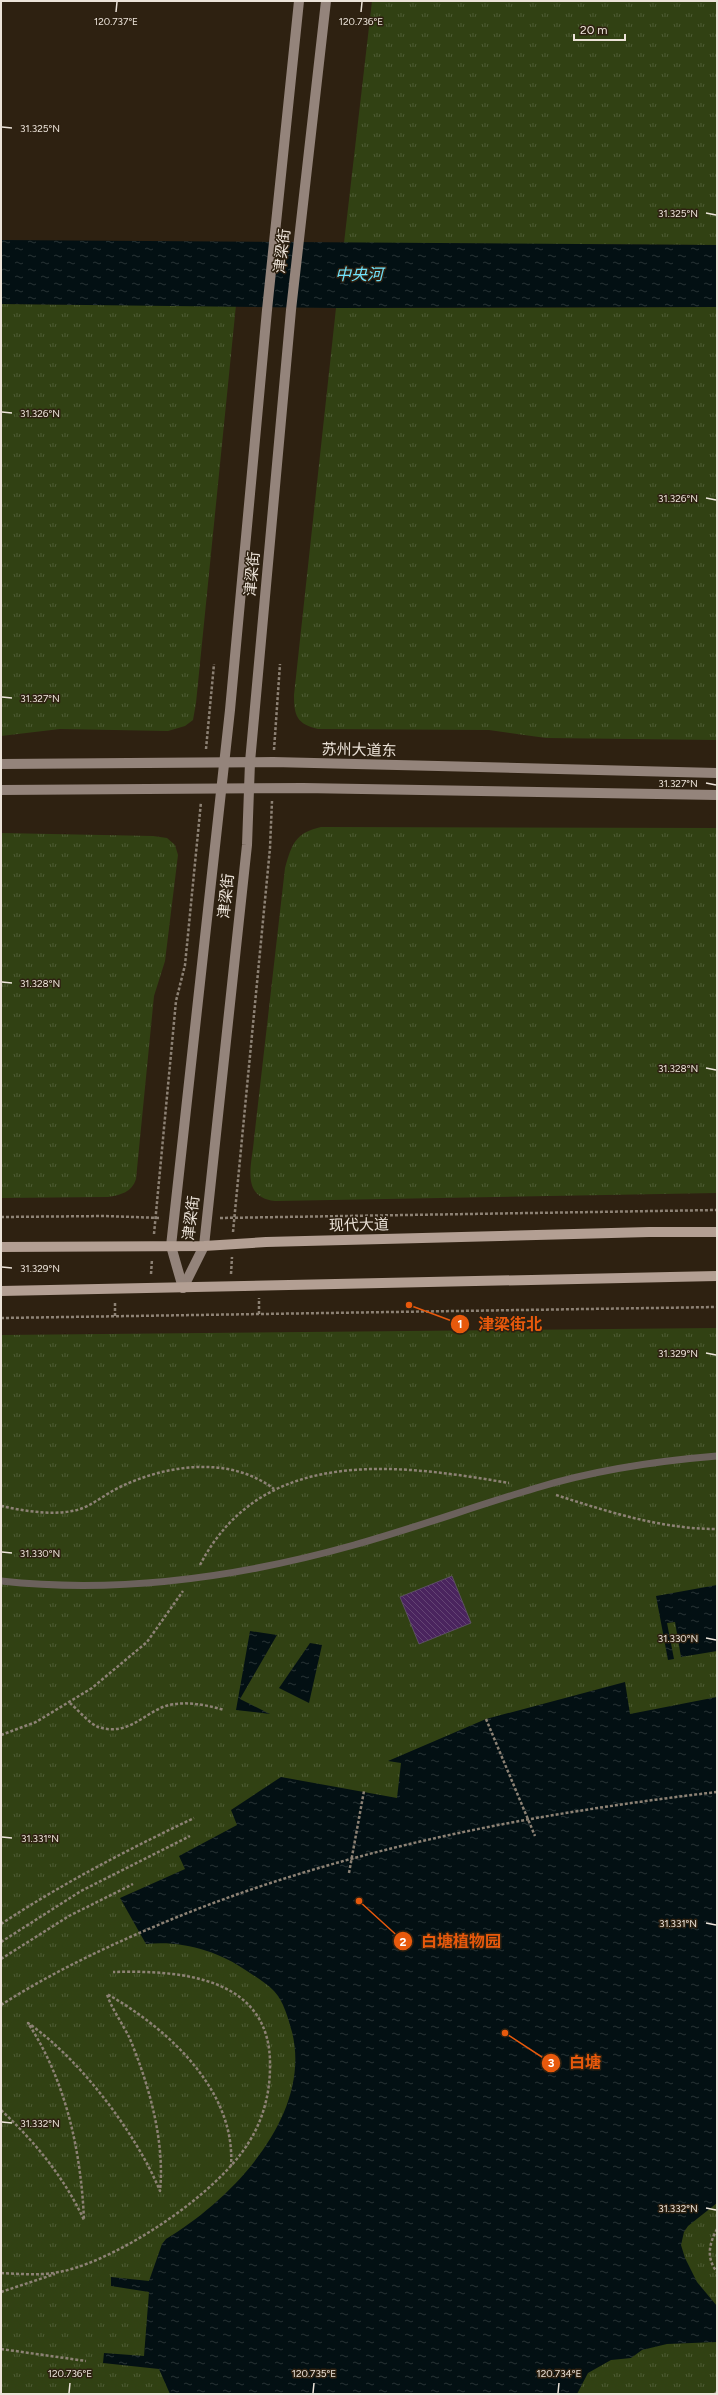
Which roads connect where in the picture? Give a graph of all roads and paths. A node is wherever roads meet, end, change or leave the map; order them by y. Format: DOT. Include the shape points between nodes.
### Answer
graph roads {
  1 [pos="299,1"];
  2 [pos="326,1"];
  3 [pos="214,664"];
  4 [pos="280,664"];
  5 [pos="224,762"];
  6 [pos="250,762"];
  7 [pos="273,762"];
  8 [pos="1,764"];
  9 [pos="205,764"];
  10 [pos="717,773"];
  11 [pos="203,788"];
  12 [pos="221,788"];
  13 [pos="249,788"];
  14 [pos="272,788"];
  15 [pos="1,790"];
  16 [pos="717,795"];
  17 [pos="717,1210"];
  18 [pos="1,1217"];
  19 [pos="155,1217"];
  20 [pos="174,1218"];
  21 [pos="206,1218"];
  22 [pos="234,1218"];
  23 [pos="717,1232"];
  24 [pos="232,1244"];
  25 [pos="153,1246"];
  26 [pos="171,1246"];
  27 [pos="204,1246"];
  28 [pos="1,1248"];
  29 [pos="717,1276"];
  30 [pos="231,1287"];
  31 [pos="183,1288"];
  32 [pos="150,1289"];
  33 [pos="1,1291"];
  34 [pos="717,1307"];
  35 [pos="1,1318"];
  36 [pos="717,1456"];
  37 [pos="274,1489"];
  38 [pos="1,1506"];
  39 [pos="1,1581"];
  40 [pos="70,1703"];
  41 [pos="224,1710"];
  42 [pos="486,1719"];
  43 [pos="364,1791"];
  44 [pos="717,1792"];
  45 [pos="194,1818"];
  46 [pos="528,1819"];
  47 [pos="190,1836"];
  48 [pos="535,1836"];
  49 [pos="352,1857"];
  50 [pos="349,1873"];
  51 [pos="134,1884"];
  52 [pos="1,1924"];
  53 [pos="1,1942"];
  54 [pos="1,1958"];
  55 [pos="113,1972"];
  56 [pos="1,2005"];
  57 [pos="1,2110"];
  58 [pos="231,2166"];
  59 [pos="717,2229"];
  60 [pos="63,2271"];
  61 [pos="717,2272"];
  62 [pos="1,2273"];
  63 [pos="1,2292"];
  64 [pos="1,2349"];
  65 [pos="86,2361"];
  1 -- 5 [label="main road, 津梁街"];
  2 -- 6 [label="main road, 津梁街" via="291,310"];
  3 -- 9 [label="path"];
  4 -- 7 [label="path"];
  5 -- 6 [label="main road, 苏州大道东"];
  5 -- 9 [label="main road, 苏州大道东"];
  5 -- 12 [label="main road, 津梁街"];
  6 -- 7 [label="main road, 苏州大道东"];
  6 -- 13 [label="main road, 津梁街"];
  7 -- 10 [label="main road, 苏州大道东"];
  8 -- 9 [label="main road, 苏州大道东"];
  11 -- 12 [label="main road"];
  11 -- 15 [label="main road"];
  11 -- 19 [label="path" via="185,965 176,1001"];
  12 -- 13 [label="main road"];
  12 -- 20 [label="main road, 津梁街"];
  13 -- 14 [label="main road"];
  13 -- 21 [label="main road, 津梁街" via="247,845"];
  14 -- 16 [label="main road"];
  14 -- 22 [label="path" via="270,848"];
  17 -- 22 [label="path"];
  18 -- 19 [label="path"];
  19 -- 20 [label="path"];
  19 -- 25 [label="path"];
  20 -- 26 [label="main road, 津梁街"];
  21 -- 22 [label="path"];
  21 -- 27 [label="main road, 津梁街"];
  22 -- 24 [label="path"];
  23 -- 24 [label="main road, 现代大道"];
  24 -- 27 [label="main road, 现代大道"];
  24 -- 30 [label="path"];
  25 -- 26 [label="main road, 现代大道"];
  25 -- 28 [label="main road, 现代大道"];
  25 -- 32 [label="path"];
  26 -- 27 [label="main road, 现代大道"];
  26 -- 31 [label="main road, 津梁街"];
  27 -- 31 [label="main road, 津梁街"];
  29 -- 30 [label="main road"];
  30 -- 31 [label="main road"];
  31 -- 32 [label="main road"];
  32 -- 33 [label="main road"];
  34 -- 35 [label="path"];
  36 -- 39 [label="lane" via="654,1463 576,1478 490,1501 354,1545 234,1572 164,1581 103,1585"];
  37 -- 38 [label="path" via="255,1478 232,1471 189,1468 163,1472 134,1481 76,1510 35,1512"];
  40 -- 41 [label="path" via="96,1726 106,1728 134,1724 159,1709 175,1704 200,1704"];
  42 -- 46 [label="path"];
  43 -- 49 [label="path"];
  44 -- 46 [label="path" via="639,1801"];
  45 -- 52 [label="path" via="117,1855 50,1892"];
  46 -- 48 [label="path"];
  46 -- 49 [label="path"];
  47 -- 53 [label="path" via="81,1891"];
  49 -- 50 [label="path"];
  49 -- 56 [label="path" via="243,1892 128,1938"];
  51 -- 54 [label="path" via="69,1916"];
  55 -- 58 [label="path" via="170,1972 212,1981 240,1997 258,2017 264,2028 270,2052 267,2094 255,2132"];
  57 -- 58 [label="path" via="51,2164 66,2185 84,2220 78,2162 68,2113 50,2061 28,2023 73,2064 108,2103 141,2151 160,2191 159,2150 149,2094 135,2053 107,1994 156,2027 196,2069 211,2091 229,2129 232,2146"];
  58 -- 60 [label="path" via="196,2198 145,2233 100,2259"];
  59 -- 61 [label="path" via="709,2251 710,2264"];
  60 -- 62 [label="path" via="48,2274"];
  60 -- 63 [label="path"];
  64 -- 65 [label="path"];
}
